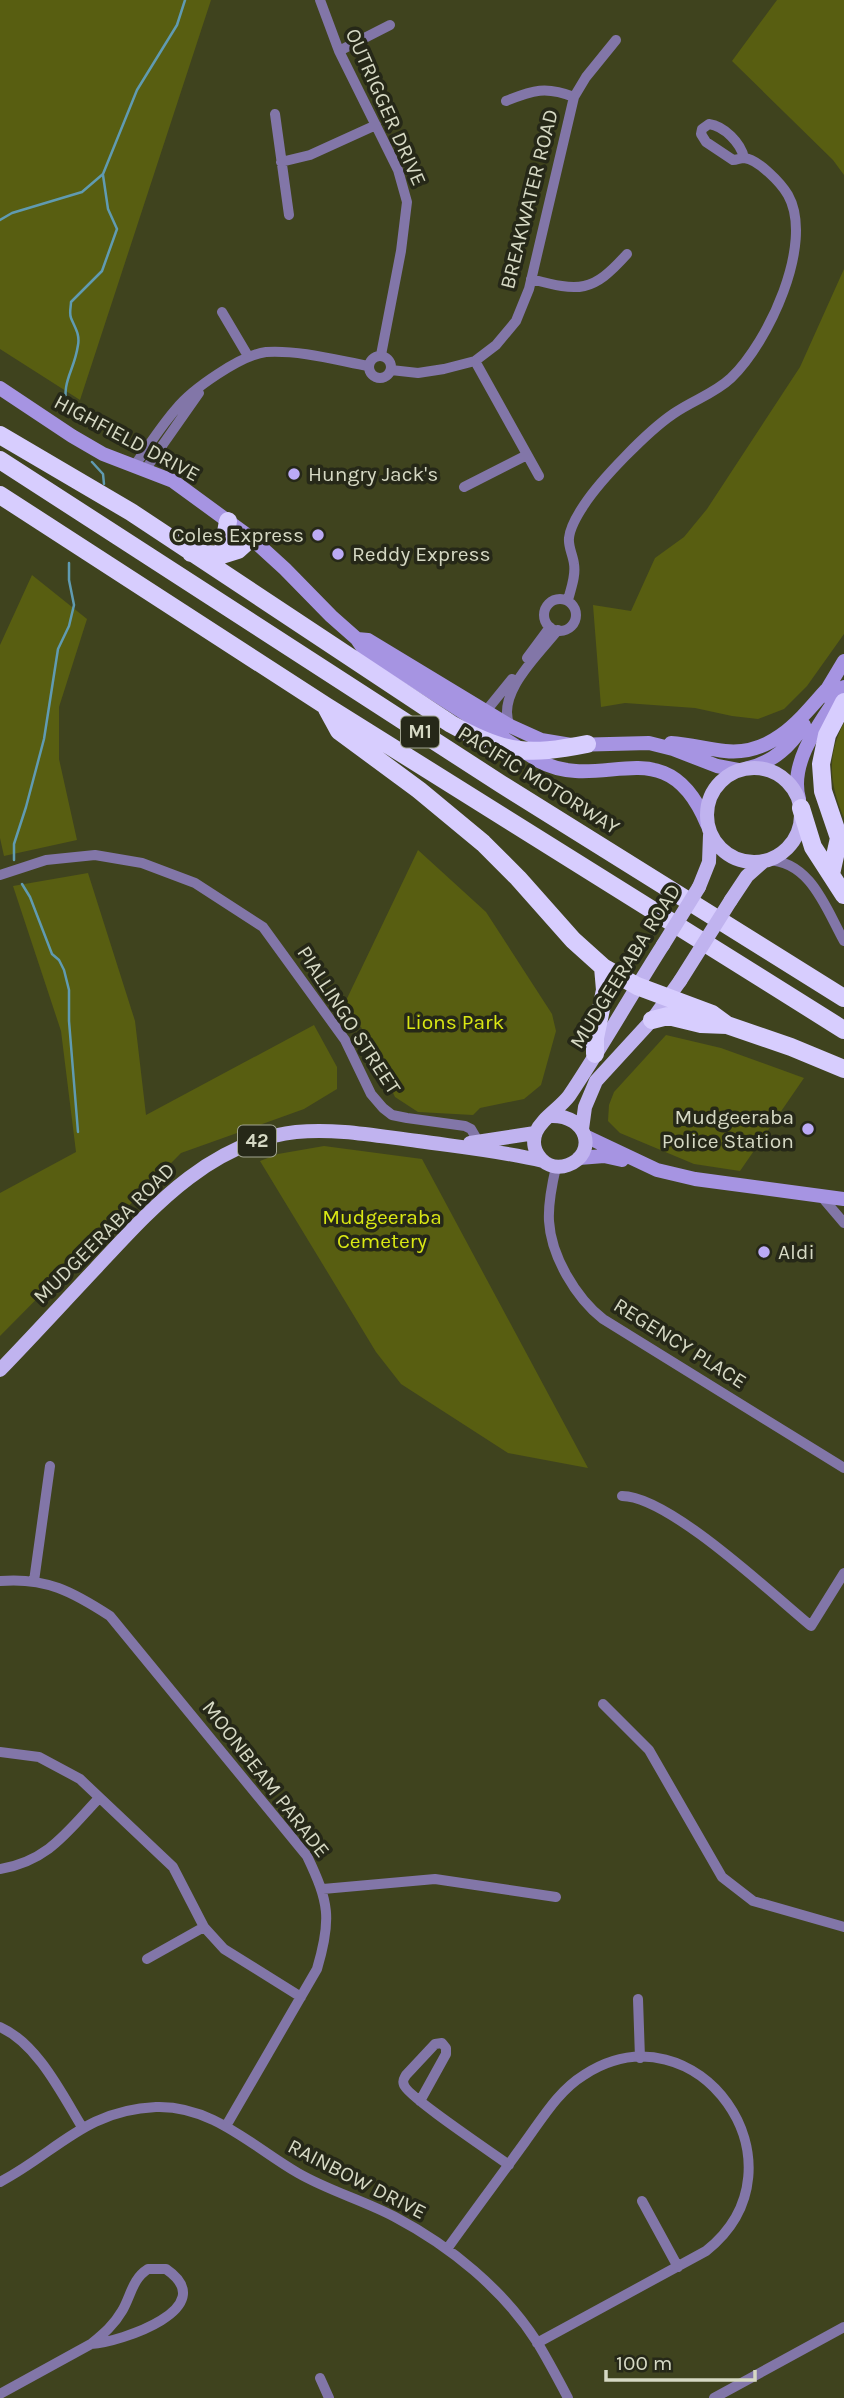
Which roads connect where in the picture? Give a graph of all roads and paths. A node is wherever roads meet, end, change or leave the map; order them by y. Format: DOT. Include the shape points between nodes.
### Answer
graph roads {
  1 [pos="320,0"];
  2 [pos="390,25"];
  3 [pos="616,40"];
  4 [pos="339,51"];
  5 [pos="574,97"];
  6 [pos="506,101"];
  7 [pos="275,114"];
  8 [pos="376,125"];
  9 [pos="744,158"];
  10 [pos="281,162"];
  11 [pos="289,215"];
  12 [pos="627,254"];
  13 [pos="531,279"];
  14 [pos="222,312"];
  15 [pos="381,355"];
  16 [pos="247,356"];
  17 [pos="475,361"];
  18 [pos="368,366"];
  19 [pos="391,370"];
  20 [pos="0,388"];
  21 [pos="0,435"];
  22 [pos="527,455"];
  23 [pos="0,460"];
  24 [pos="140,468"];
  25 [pos="539,476"];
  26 [pos="464,487"];
  27 [pos="0,495"];
  28 [pos="228,521"];
  29 [pos="251,538"];
  30 [pos="191,553"];
  31 [pos="222,555"];
  32 [pos="568,600"];
  33 [pos="554,629"];
  34 [pos="357,639"];
  35 [pos="844,661"];
  36 [pos="844,687"];
  37 [pos="826,690"];
  38 [pos="844,702"];
  39 [pos="326,706"];
  40 [pos="486,711"];
  41 [pos="510,726"];
  42 [pos="491,730"];
  43 [pos="649,743"];
  44 [pos="587,744"];
  45 [pos="526,752"];
  46 [pos="743,769"];
  47 [pos="800,803"];
  48 [pos="708,825"];
  49 [pos="765,861"];
  50 [pos="831,874"];
  51 [pos="0,875"];
  52 [pos="844,895"];
  53 [pos="844,941"];
  54 [pos="603,967"];
  55 [pos="637,986"];
  56 [pos="670,997"];
  57 [pos="844,998"];
  58 [pos="652,1020"];
  59 [pos="727,1025"];
  60 [pos="844,1030"];
  61 [pos="595,1054"];
  62 [pos="844,1069"];
  63 [pos="550,1116"];
  64 [pos="583,1132"];
  65 [pos="535,1133"];
  66 [pos="478,1141"];
  67 [pos="458,1145"];
  68 [pos="579,1158"];
  69 [pos="550,1164"];
  70 [pos="644,1165"];
  71 [pos="821,1196"];
  72 [pos="844,1199"];
  73 [pos="844,1223"];
  74 [pos="0,1370"];
  75 [pos="50,1466"];
  76 [pos="844,1468"];
  77 [pos="622,1496"];
  78 [pos="844,1573"];
  79 [pos="0,1581"];
  80 [pos="34,1581"];
  81 [pos="603,1704"];
  82 [pos="0,1752"];
  83 [pos="99,1798"];
  84 [pos="0,1869"];
  85 [pos="323,1889"];
  86 [pos="556,1897"];
  87 [pos="204,1927"];
  88 [pos="844,1927"];
  89 [pos="147,1959"];
  90 [pos="301,1997"];
  91 [pos="638,1998"];
  92 [pos="0,2027"];
  93 [pos="640,2058"];
  94 [pos="420,2101"];
  95 [pos="226,2126"];
  96 [pos="82,2127"];
  97 [pos="509,2165"];
  98 [pos="0,2182"];
  99 [pos="642,2201"];
  100 [pos="447,2249"];
  101 [pos="678,2267"];
  102 [pos="844,2327"];
  103 [pos="537,2343"];
  104 [pos="91,2344"];
  105 [pos="320,2378"];
  106 [pos="0,2394"];
  107 [pos="329,2398"];
  108 [pos="568,2398"];
  109 [pos="714,2398"];
  1 -- 4 [label="street, OUTRIGGER DRIVE"];
  2 -- 4 [label="street"];
  3 -- 5 [label="street, BREAKWATER ROAD"];
  4 -- 8 [label="street, OUTRIGGER DRIVE"];
  5 -- 6 [label="street" via="533,90"];
  5 -- 13 [label="street, BREAKWATER ROAD"];
  7 -- 10 [label="street"];
  8 -- 10 [label="street" via="310,155"];
  8 -- 15 [label="street, OUTRIGGER DRIVE" via="398,170 407,202"];
  9 -- 32 [label="street" via="767,171 789,196 797,237 781,295 759,341 733,376 715,393 693,401 657,426 585,503 569,536 575,576"];
  10 -- 11 [label="street"];
  12 -- 13 [label="street" via="608,275 588,286 568,289"];
  13 -- 17 [label="street, BREAKWATER ROAD" via="516,321"];
  14 -- 16 [label="street"];
  15 -- 18 [label="street"];
  15 -- 19 [label="street" via="390,361"];
  16 -- 18 [label="street, BREAKWATER ROAD" via="298,354"];
  16 -- 24 [label="street, BREAKWATER ROAD" via="205,385"];
  17 -- 19 [label="street, BREAKWATER ROAD" via="418,373"];
  17 -- 22 [label="street"];
  18 -- 19 [label="street, BREAKWATER ROAD" via="379,379"];
  20 -- 24 [label="street, HIGHFIELD DRIVE" via="103,454"];
  21 -- 30 [label="highway, M1"];
  22 -- 25 [label="street"];
  22 -- 26 [label="street"];
  23 -- 57 [label="highway, PACIFIC MOTORWAY / M1" via="501,784"];
  24 -- 28 [label="street, HIGHFIELD DRIVE" via="173,481"];
  27 -- 39 [label="highway, M1"];
  28 -- 29 [label="street, HIGHFIELD DRIVE"];
  28 -- 31 [label="highway"];
  29 -- 31 [label="highway"];
  29 -- 34 [label="street, HIGHFIELD DRIVE"];
  30 -- 31 [label="highway"];
  30 -- 45 [label="highway, M1" via="451,724 491,745"];
  32 -- 33 [label="street" via="576,610 575,621 568,629"];
  32 -- 33 [label="street" via="555,599 548,604 544,615"];
  33 -- 40 [label="street"];
  33 -- 41 [label="street" via="511,692 506,709"];
  34 -- 40 [label="street, HIGHFIELD DRIVE" via="368,640"];
  34 -- 42 [label="street, HIGHFIELD DRIVE" via="363,648"];
  35 -- 37 [label="street"];
  36 -- 47 [label="street" via="800,760 796,782"];
  37 -- 43 [label="street" via="788,731 756,748 733,752"];
  37 -- 46 [label="street" via="784,750 766,763"];
  38 -- 50 [label="highway" via="821,759 823,791 839,838"];
  39 -- 54 [label="highway, M1" via="340,732 483,843"];
  39 -- 60 [label="highway, M1"];
  40 -- 41 [label="street, HIGHFIELD DRIVE"];
  40 -- 42 [label="street"];
  41 -- 44 [label="street, HIGHFIELD DRIVE" via="548,742"];
  42 -- 45 [label="street, HIGHFIELD DRIVE"];
  43 -- 44 [label="street, HIGHFIELD DRIVE / M1"];
  43 -- 46 [label="street, HIGHFIELD DRIVE / M1" via="717,766"];
  44 -- 45 [label="highway, M1"];
  45 -- 48 [label="street, HIGHFIELD DRIVE" via="566,771 633,766 656,770 687,789"];
  46 -- 47 [label="main road" via="763,768 779,775 791,785"];
  46 -- 48 [label="main road" via="723,778 710,795"];
  47 -- 49 [label="main road" via="800,827 792,842"];
  47 -- 50 [label="highway" via="808,835"];
  48 -- 49 [label="main road" via="715,842 730,856"];
  48 -- 55 [label="main road, MUDGEERABA ROAD, bridge" via="710,856 699,887"];
  49 -- 53 [label="street" via="786,864 806,876"];
  49 -- 56 [label="main road, MUDGEERABA ROAD, bridge" via="747,876"];
  50 -- 52 [label="highway"];
  51 -- 66 [label="street, PIALLINGO STREET" via="46,860 94,855 142,863 195,883 263,927 345,1040 371,1094 383,1108 392,1115 465,1126"];
  54 -- 55 [label="highway, M1"];
  54 -- 61 [label="highway" via="605,990"];
  55 -- 56 [label="highway, M1"];
  55 -- 61 [label="main road, MUDGEERABA ROAD"];
  56 -- 58 [label="main road, MUDGEERABA ROAD"];
  56 -- 59 [label="highway, M1"];
  58 -- 59 [label="highway, M1" via="668,1016"];
  58 -- 64 [label="main road, MUDGEERABA ROAD" via="596,1081 585,1107"];
  59 -- 62 [label="highway, M1"];
  61 -- 63 [label="main road, MUDGEERABA ROAD"];
  63 -- 64 [label="main road" via="569,1118"];
  63 -- 65 [label="main road"];
  64 -- 68 [label="main road" via="585,1144"];
  64 -- 70 [label="street"];
  65 -- 66 [label="main road, MUDGEERABA ROAD / 42"];
  65 -- 69 [label="main road" via="535,1149"];
  66 -- 67 [label="main road, MUDGEERABA ROAD / 42"];
  67 -- 69 [label="main road, MUDGEERABA ROAD / 42"];
  67 -- 74 [label="main road, MUDGEERABA ROAD / 42" via="326,1130 282,1135 229,1153 200,1168 154,1207"];
  68 -- 69 [label="main road" via="572,1164"];
  68 -- 70 [label="street" via="604,1156"];
  69 -- 76 [label="street, REGENCY PLACE" via="552,1240 589,1306"];
  70 -- 71 [label="street" via="695,1179"];
  71 -- 72 [label="street"];
  71 -- 73 [label="street"];
  75 -- 80 [label="street"];
  77 -- 78 [label="street" via="651,1503 690,1527 811,1626"];
  79 -- 80 [label="street, MOONBEAM PARADE"];
  80 -- 85 [label="street, MOONBEAM PARADE" via="73,1592 110,1616 307,1856"];
  81 -- 88 [label="street" via="649,1750 722,1877 753,1901"];
  82 -- 83 [label="street" via="39,1757 80,1779"];
  83 -- 84 [label="street" via="47,1852 21,1866"];
  83 -- 87 [label="street" via="173,1867"];
  85 -- 86 [label="street" via="435,1879"];
  85 -- 90 [label="street, MOONBEAM PARADE" via="324,1946"];
  87 -- 89 [label="street"];
  87 -- 90 [label="street" via="224,1949"];
  90 -- 95 [label="street, MOONBEAM PARADE"];
  91 -- 93 [label="street"];
  92 -- 96 [label="street" via="10,2031 46,2068"];
  93 -- 97 [label="street" via="596,2067 570,2085"];
  93 -- 101 [label="street" via="671,2062 706,2079 730,2104 748,2154 747,2183 737,2214 717,2242"];
  94 -- 94 [label="street" via="405,2088 404,2079 435,2044 442,2043 446,2054"];
  94 -- 97 [label="street"];
  95 -- 96 [label="street, RAINBOW DRIVE" via="199,2114 158,2107 122,2111"];
  95 -- 100 [label="street, RAINBOW DRIVE" via="296,2172 393,2216"];
  96 -- 98 [label="street, RAINBOW DRIVE"];
  97 -- 100 [label="street"];
  99 -- 101 [label="street"];
  100 -- 103 [label="street, RAINBOW DRIVE" via="504,2300"];
  101 -- 103 [label="street"];
  102 -- 109 [label="street"];
  103 -- 108 [label="street, RAINBOW DRIVE"];
  104 -- 104 [label="street" via="117,2319 141,2273 161,2267 180,2283 182,2296 168,2317 139,2331"];
  104 -- 106 [label="street"];
  105 -- 107 [label="street"];
}
